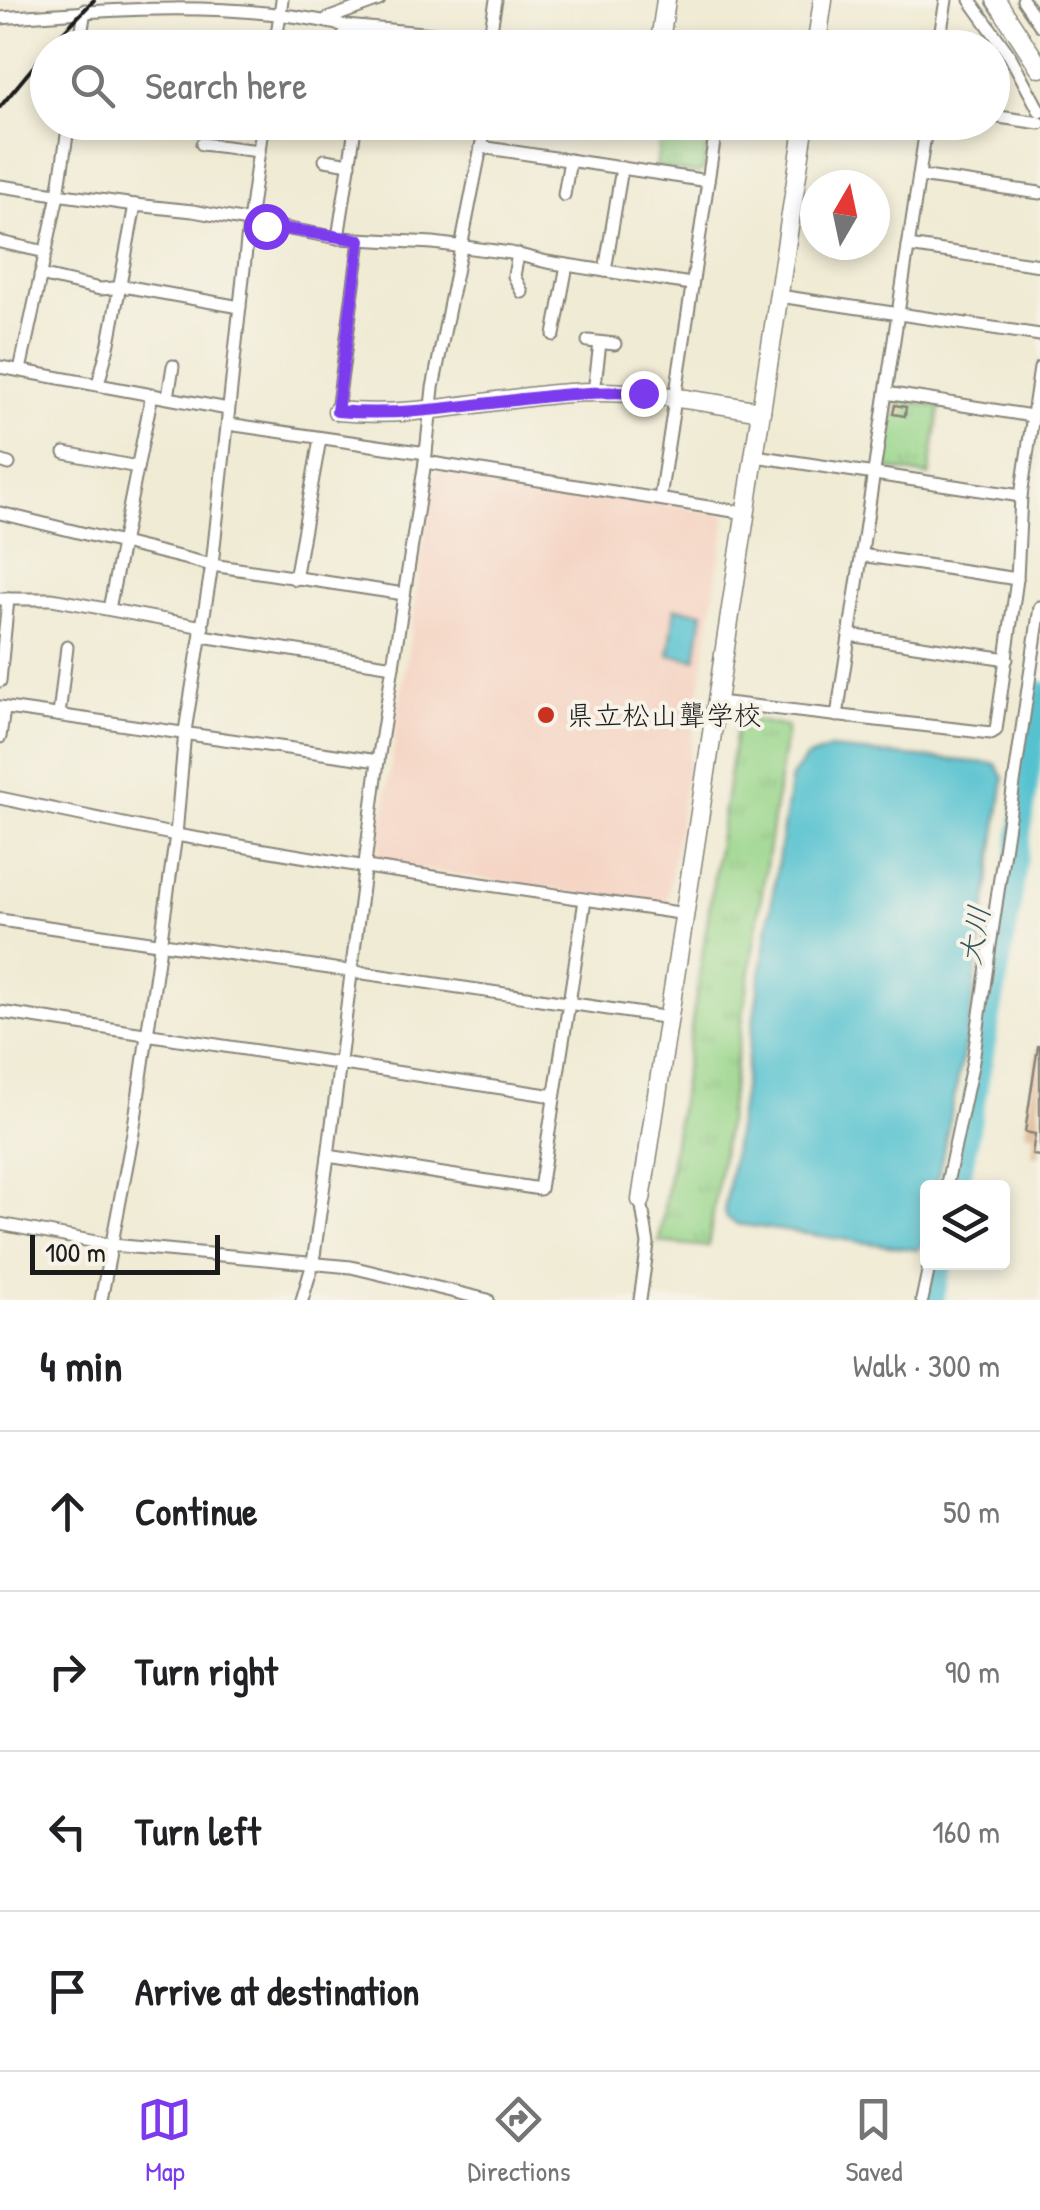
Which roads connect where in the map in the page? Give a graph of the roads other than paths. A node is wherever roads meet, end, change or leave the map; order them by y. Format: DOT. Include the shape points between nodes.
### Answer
graph roads {
  1 [pos="66,0"];
  2 [pos="379,0"];
  3 [pos="496,0"];
  4 [pos="666,0"];
  5 [pos="823,0"];
  6 [pos="946,0"];
  7 [pos="970,0"];
  8 [pos="996,0"];
  9 [pos="1023,0"];
  10 [pos="217,2"];
  11 [pos="365,4"];
  12 [pos="281,5"];
  13 [pos="85,10"];
  14 [pos="61,14"];
  15 [pos="0,18"];
  16 [pos="327,19"];
  17 [pos="1040,25"];
  18 [pos="346,26"];
  19 [pos="82,30"];
  20 [pos="277,30"];
  21 [pos="345,30"];
  22 [pos="402,30"];
  23 [pos="495,30"];
  24 [pos="662,30"];
  25 [pos="819,30"];
  26 [pos="941,30"];
  27 [pos="991,30"];
  28 [pos="1010,56"];
  29 [pos="1040,68"];
  30 [pos="1040,112"];
  31 [pos="1010,119"];
  32 [pos="1040,123"];
  33 [pos="66,140"];
  34 [pos="261,140"];
  35 [pos="353,140"];
  36 [pos="482,140"];
  37 [pos="714,140"];
  38 [pos="802,140"];
  39 [pos="924,140"];
  40 [pos="202,144"];
  41 [pos="480,146"];
  42 [pos="259,151"];
  43 [pos="325,160"];
  44 [pos="570,160"];
  45 [pos="350,164"];
  46 [pos="622,168"];
  47 [pos="919,176"];
  48 [pos="708,181"];
  49 [pos="0,186"];
  50 [pos="1040,193"];
  51 [pos="58,195"];
  52 [pos="564,196"];
  53 [pos="135,205"];
  54 [pos="249,222"];
  55 [pos="338,238"];
  56 [pos="360,240"];
  57 [pos="0,242"];
  58 [pos="460,246"];
  59 [pos="908,246"];
  60 [pos="46,252"];
  61 [pos="518,254"];
  62 [pos="1040,265"];
  63 [pos="567,266"];
  64 [pos="605,271"];
  65 [pos="40,275"];
  66 [pos="691,284"];
  67 [pos="120,287"];
  68 [pos="522,292"];
  69 [pos="780,296"];
  70 [pos="240,308"];
  71 [pos="898,312"];
  72 [pos="1040,334"];
  73 [pos="554,335"];
  74 [pos="614,344"];
  75 [pos="173,366"];
  76 [pos="0,367"];
  77 [pos="1040,368"];
  78 [pos="20,370"];
  79 [pos="98,384"];
  80 [pos="594,392"];
  81 [pos="886,393"];
  82 [pos="152,394"];
  83 [pos="168,397"];
  84 [pos="676,397"];
  85 [pos="228,409"];
  86 [pos="431,409"];
  87 [pos="337,411"];
  88 [pos="762,411"];
  89 [pos="1032,416"];
  90 [pos="228,424"];
  91 [pos="320,439"];
  92 [pos="65,453"];
  93 [pos="754,456"];
  94 [pos="426,458"];
  95 [pos="137,467"];
  96 [pos="874,474"];
  97 [pos="1021,496"];
  98 [pos="660,498"];
  99 [pos="746,513"];
  100 [pos="0,514"];
  101 [pos="120,543"];
  102 [pos="861,555"];
  103 [pos="212,566"];
  104 [pos="295,579"];
  105 [pos="1017,579"];
  106 [pos="404,594"];
  107 [pos="4,599"];
  108 [pos="1040,607"];
  109 [pos="108,609"];
  110 [pos="203,632"];
  111 [pos="849,636"];
  112 [pos="66,647"];
  113 [pos="1007,659"];
  114 [pos="393,666"];
  115 [pos="0,681"];
  116 [pos="718,702"];
  117 [pos="2,708"];
  118 [pos="59,715"];
  119 [pos="837,716"];
  120 [pos="185,731"];
  121 [pos="0,737"];
  122 [pos="378,760"];
  123 [pos="0,798"];
  124 [pos="176,835"];
  125 [pos="366,868"];
  126 [pos="585,900"];
  127 [pos="686,914"];
  128 [pos="0,920"];
  129 [pos="158,942"];
  130 [pos="352,970"];
  131 [pos="569,1004"];
  132 [pos="0,1012"];
  133 [pos="670,1018"];
  134 [pos="146,1034"];
  135 [pos="340,1063"];
  136 [pos="554,1096"];
  137 [pos="328,1156"];
  138 [pos="948,1180"];
  139 [pos="641,1200"];
  140 [pos="0,1224"];
  141 [pos="112,1244"];
  142 [pos="312,1263"];
  143 [pos="928,1270"];
  144 [pos="101,1300"];
  145 [pos="302,1300"];
  146 [pos="488,1300"];
  147 [pos="640,1300"];
  148 [pos="922,1300"];
  1 -- 14 [label="street"];
  2 -- 11 [label="street"];
  3 -- 23 [label="street"];
  4 -- 24 [label="street"];
  5 -- 25 [label="street"];
  6 -- 26 [label="street"];
  7 -- 27 [label="street"];
  8 -- 29 [label="street"];
  9 -- 17 [label="street"];
  10 -- 12 [label="street"];
  10 -- 13 [label="street"];
  11 -- 16 [label="street"];
  12 -- 16 [label="street"];
  12 -- 20 [label="street"];
  13 -- 14 [label="street"];
  13 -- 19 [label="street"];
  14 -- 15 [label="street"];
  16 -- 18 [label="street"];
  18 -- 21 [label="street"];
  18 -- 22 [label="street"];
  28 -- 30 [label="street"];
  31 -- 32 [label="street"];
  33 -- 51 [label="street"];
  34 -- 42 [label="street"];
  35 -- 45 [label="street"];
  36 -- 41 [label="street"];
  37 -- 48 [label="street"];
  38 -- 69 [label="street"];
  39 -- 47 [label="street"];
  40 -- 42 [label="street"];
  41 -- 44 [label="street"];
  41 -- 58 [label="street"];
  42 -- 54 [label="street"];
  43 -- 45 [label="street"];
  44 -- 46 [label="street"];
  44 -- 52 [label="street"];
  45 -- 55 [label="street"];
  46 -- 48 [label="street"];
  46 -- 64 [label="street"];
  47 -- 50 [label="street"];
  47 -- 59 [label="street"];
  48 -- 66 [label="street"];
  49 -- 51 [label="street"];
  51 -- 53 [label="street"];
  51 -- 60 [label="street"];
  53 -- 54 [label="street"];
  53 -- 67 [label="street"];
  54 -- 55 [label="street"];
  54 -- 70 [label="street"];
  55 -- 56 [label="street"];
  56 -- 58 [label="street"];
  56 -- 87 [label="street"];
  57 -- 60 [label="street"];
  58 -- 61 [label="street"];
  58 -- 86 [label="street"];
  59 -- 62 [label="street"];
  59 -- 71 [label="street"];
  60 -- 65 [label="street"];
  61 -- 63 [label="street"];
  61 -- 68 [label="street" via="514,276"];
  63 -- 64 [label="street"];
  63 -- 73 [label="street"];
  64 -- 66 [label="street"];
  65 -- 67 [label="street"];
  65 -- 78 [label="street"];
  66 -- 84 [label="street"];
  67 -- 70 [label="street"];
  67 -- 79 [label="street"];
  69 -- 71 [label="street"];
  69 -- 88 [label="street"];
  70 -- 85 [label="street"];
  71 -- 72 [label="street"];
  71 -- 81 [label="street"];
  74 -- 80 [label="street" via="594,342"];
  75 -- 83 [label="street"];
  76 -- 78 [label="street"];
  77 -- 89 [label="street"];
  78 -- 79 [label="street"];
  79 -- 82 [label="street"];
  80 -- 84 [label="street"];
  80 -- 86 [label="street"];
  81 -- 89 [label="street"];
  81 -- 96 [label="street"];
  82 -- 83 [label="street"];
  82 -- 95 [label="street"];
  83 -- 85 [label="street"];
  84 -- 88 [label="street"];
  84 -- 98 [label="street"];
  85 -- 90 [label="street"];
  86 -- 87 [label="street"];
  86 -- 94 [label="street"];
  88 -- 93 [label="street"];
  89 -- 97 [label="street"];
  90 -- 91 [label="street"];
  90 -- 103 [label="street"];
  91 -- 94 [label="street"];
  91 -- 104 [label="street"];
  92 -- 95 [label="street"];
  93 -- 96 [label="street"];
  93 -- 99 [label="street"];
  94 -- 98 [label="street"];
  94 -- 106 [label="street"];
  95 -- 101 [label="street"];
  96 -- 97 [label="street"];
  96 -- 102 [label="street"];
  97 -- 105 [label="street"];
  98 -- 99 [label="street"];
  99 -- 116 [label="street"];
  100 -- 101 [label="street"];
  101 -- 103 [label="street"];
  101 -- 109 [label="street"];
  102 -- 105 [label="street"];
  102 -- 111 [label="street"];
  103 -- 104 [label="street"];
  103 -- 110 [label="street"];
  104 -- 106 [label="street"];
  105 -- 113 [label="street"];
  106 -- 114 [label="street"];
  107 -- 109 [label="street"];
  107 -- 115 [label="street"];
  108 -- 138 [label="street" via="973,1061"];
  109 -- 110 [label="street"];
  110 -- 114 [label="street"];
  110 -- 120 [label="street"];
  111 -- 113 [label="street"];
  111 -- 119 [label="street"];
  112 -- 118 [label="street"];
  113 -- 119 [label="street" via="991,733"];
  114 -- 122 [label="street"];
  116 -- 119 [label="street"];
  116 -- 127 [label="street"];
  117 -- 118 [label="street"];
  117 -- 121 [label="street"];
  118 -- 120 [label="street"];
  120 -- 122 [label="street"];
  120 -- 124 [label="street"];
  122 -- 125 [label="street"];
  123 -- 124 [label="street"];
  124 -- 125 [label="street"];
  124 -- 129 [label="street"];
  125 -- 126 [label="street"];
  125 -- 130 [label="street"];
  126 -- 127 [label="street"];
  126 -- 131 [label="street"];
  127 -- 133 [label="street"];
  128 -- 129 [label="street"];
  129 -- 130 [label="street"];
  129 -- 134 [label="street"];
  130 -- 131 [label="street"];
  130 -- 135 [label="street"];
  131 -- 133 [label="street"];
  131 -- 136 [label="street"];
  132 -- 134 [label="street"];
  133 -- 139 [label="street"];
  134 -- 135 [label="street"];
  134 -- 141 [label="street"];
  135 -- 136 [label="street"];
  135 -- 137 [label="street"];
  136 -- 137 [label="street" via="540,1189"];
  137 -- 142 [label="street"];
  139 -- 147 [label="street" via="648,1244"];
  140 -- 141 [label="street"];
  141 -- 142 [label="street"];
  141 -- 144 [label="street"];
  142 -- 145 [label="street"];
  142 -- 146 [label="street" via="382,1272"];
  143 -- 148 [label="street"];
}
